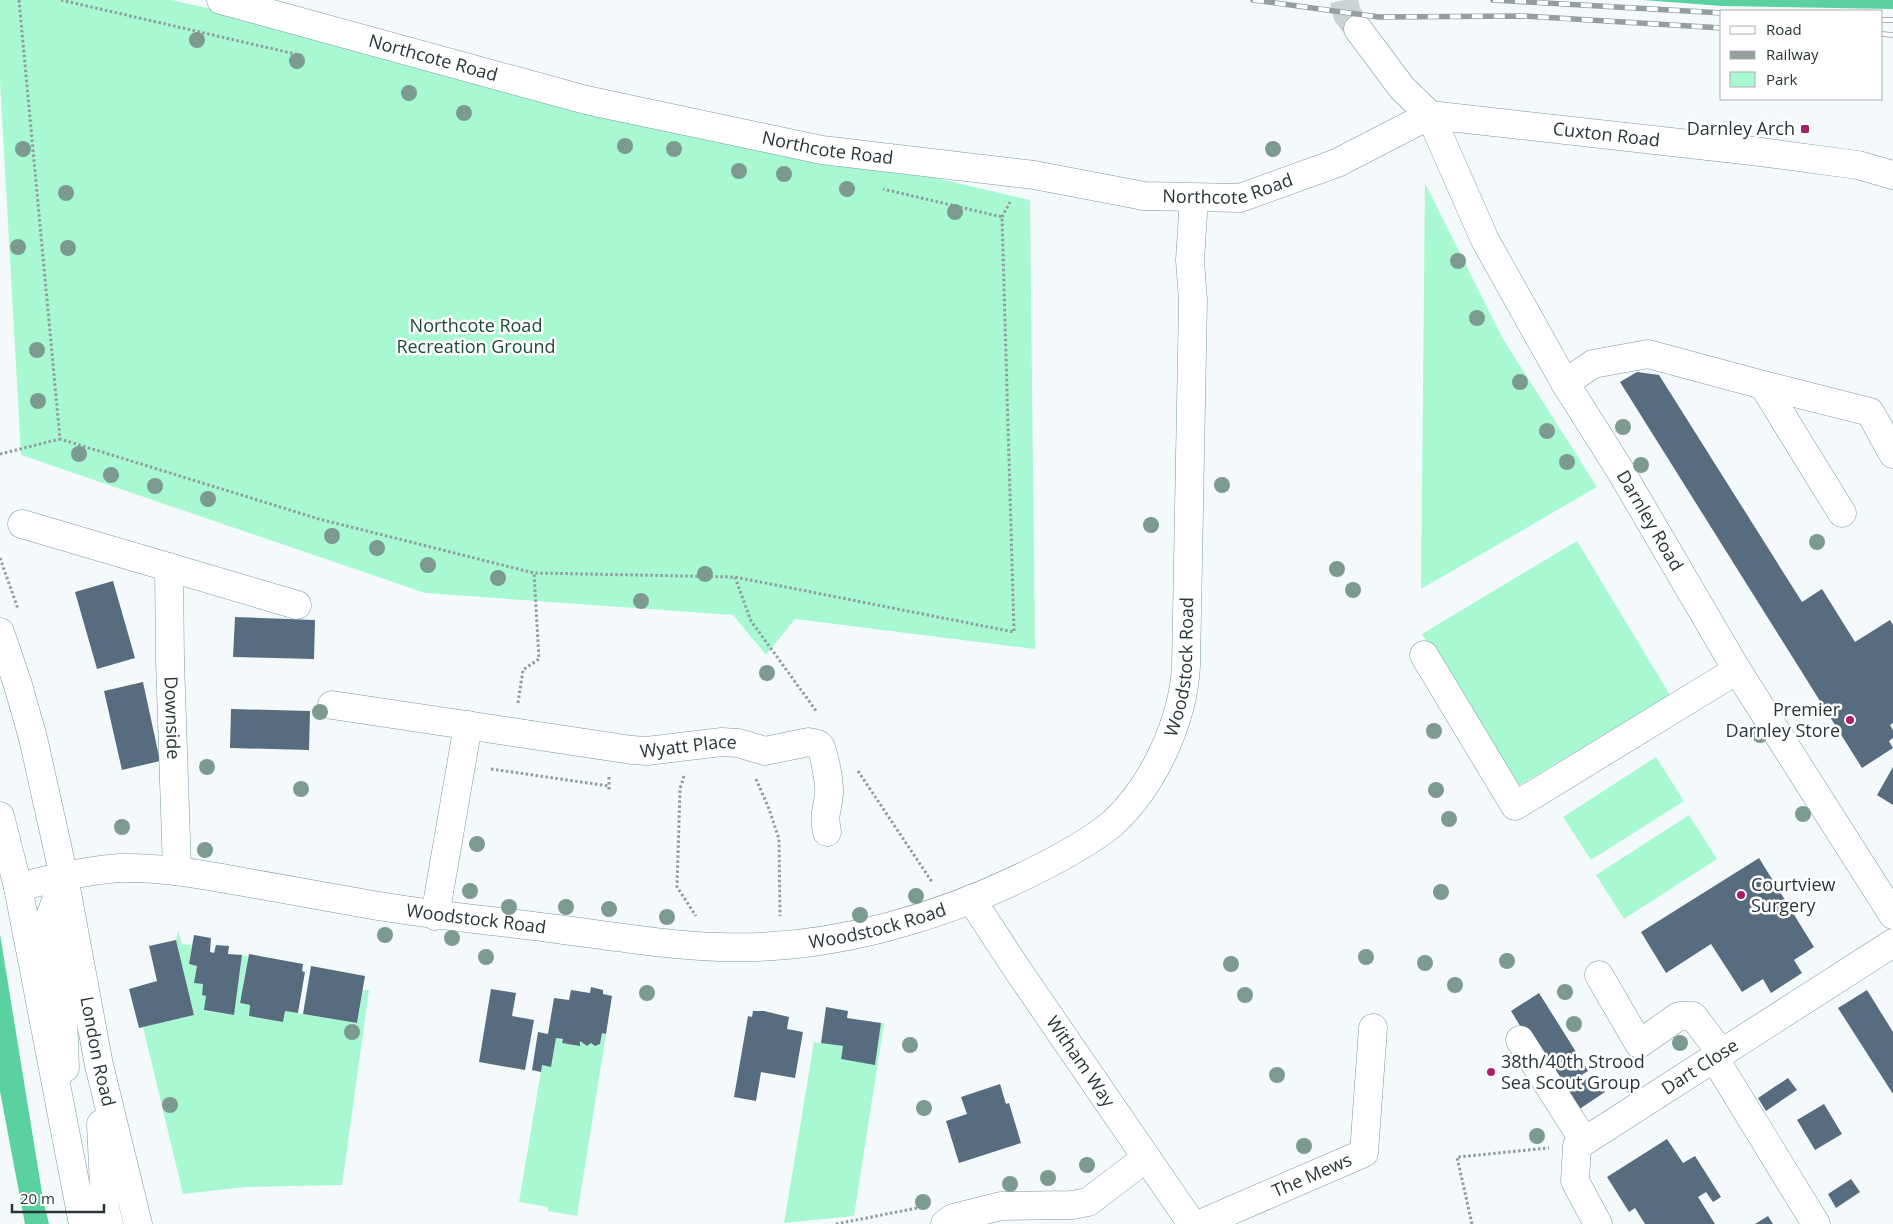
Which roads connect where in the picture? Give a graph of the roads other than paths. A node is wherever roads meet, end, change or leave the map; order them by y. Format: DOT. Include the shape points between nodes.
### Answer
graph roads {
  1 [pos="221,0"];
  2 [pos="1358,29"];
  3 [pos="1430,115"];
  4 [pos="1893,175"];
  5 [pos="1194,198"];
  6 [pos="1565,383"];
  7 [pos="1763,385"];
  8 [pos="1893,454"];
  9 [pos="1842,513"];
  10 [pos="22,524"];
  11 [pos="169,567"];
  12 [pos="297,605"];
  13 [pos="0,632"];
  14 [pos="1424,655"];
  15 [pos="1737,670"];
  16 [pos="332,705"];
  17 [pos="468,725"];
  18 [pos="0,816"];
  19 [pos="827,832"];
  20 [pos="177,870"];
  21 [pos="64,876"];
  22 [pos="18,887"];
  23 [pos="972,899"];
  24 [pos="1893,915"];
  25 [pos="435,916"];
  26 [pos="1893,943"];
  27 [pos="1599,975"];
  28 [pos="1374,1028"];
  29 [pos="1520,1040"];
  30 [pos="1719,1057"];
  31 [pos="99,1066"];
  32 [pos="1581,1144"];
  33 [pos="68,1150"];
  34 [pos="1146,1158"];
  35 [pos="937,1219"];
  36 [pos="83,1224"];
  37 [pos="109,1224"];
  38 [pos="138,1224"];
  39 [pos="1192,1224"];
  40 [pos="1200,1224"];
  41 [pos="1598,1224"];
  42 [pos="1816,1224"];
  1 -- 5 [label="street, Northcote Road" via="586,100 822,150 1034,175 1144,196"];
  2 -- 3 [label="street" via="1402,88"];
  3 -- 4 [label="street, Cuxton Road" via="1761,152 1858,165"];
  3 -- 5 [label="street, Northcote Road" via="1337,163 1284,184 1240,198"];
  3 -- 6 [label="street, Darnley Road" via="1484,240"];
  5 -- 23 [label="street, Woodstock Road" via="1186,656 1179,716 1140,791 1115,821 1073,850"];
  6 -- 7 [label="street" via="1593,364 1648,354"];
  6 -- 15 [label="street, Darnley Road"];
  7 -- 8 [label="street" via="1870,412"];
  7 -- 9 [label="street"];
  10 -- 11 [label="street"];
  11 -- 12 [label="street"];
  11 -- 20 [label="street, Downside"];
  13 -- 21 [label="street, London Road" via="27,714"];
  14 -- 15 [label="street" via="1515,806"];
  15 -- 24 [label="street, Darnley Road"];
  16 -- 17 [label="street, Wyatt Place"];
  17 -- 19 [label="street, Wyatt Place" via="647,751 722,742 738,743 761,751 815,743 822,752 829,789 824,814"];
  17 -- 25 [label="street"];
  18 -- 22 [label="street, London Road"];
  20 -- 21 [label="street, Woodstock Road" via="122,868"];
  20 -- 25 [label="street, Woodstock Road"];
  21 -- 22 [label="street, Woodstock Road"];
  21 -- 31 [label="street, London Road"];
  21 -- 33 [label="street, London Road" via="49,920 63,1015"];
  22 -- 33 [label="street, London Road"];
  23 -- 25 [label="street, Woodstock Road" via="866,932 756,946 667,943"];
  23 -- 34 [label="street, Witham Way"];
  26 -- 30 [label="street, Dart Close"];
  27 -- 30 [label="street" via="1639,1044 1679,1016 1693,1016"];
  28 -- 40 [label="street, The Mews" via="1364,1153"];
  29 -- 32 [label="street"];
  30 -- 32 [label="street, Dart Close"];
  30 -- 42 [label="street"];
  31 -- 37 [label="street" via="105,1208"];
  31 -- 38 [label="street, London Road"];
  32 -- 41 [label="street" via="1575,1181"];
  33 -- 36 [label="street, London Road"];
  34 -- 35 [label="street" via="1098,1196 1084,1203 1001,1206"];
  34 -- 39 [label="street, Witham Way"];
}
